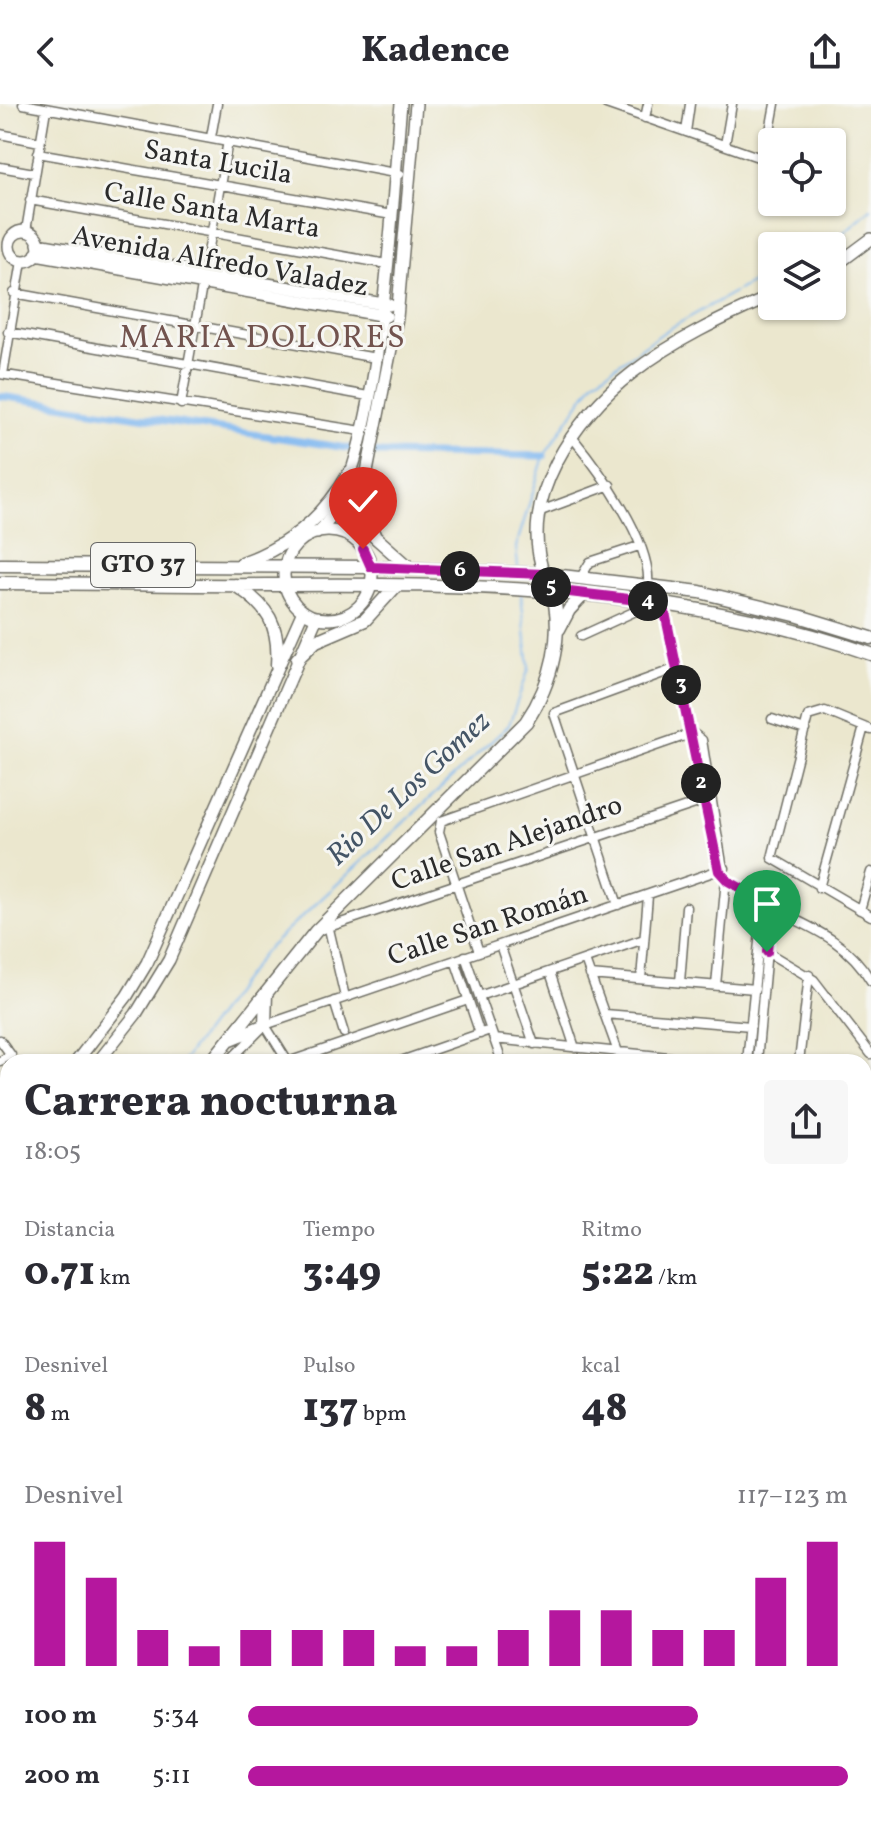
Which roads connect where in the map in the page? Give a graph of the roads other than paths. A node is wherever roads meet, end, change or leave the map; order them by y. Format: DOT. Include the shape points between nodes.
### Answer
graph roads {
  1 [pos="23,104"];
  2 [pos="217,104"];
  3 [pos="401,104"];
  4 [pos="416,104"];
  5 [pos="606,104"];
  6 [pos="648,104"];
  7 [pos="690,104"];
  8 [pos="732,104"];
  9 [pos="775,104"];
  10 [pos="46,109"];
  11 [pos="645,118"];
  12 [pos="686,132"];
  13 [pos="0,134"];
  14 [pos="211,137"];
  15 [pos="228,141"];
  16 [pos="40,142"];
  17 [pos="725,145"];
  18 [pos="38,153"];
  19 [pos="0,167"];
  20 [pos="34,173"];
  21 [pos="395,173"];
  22 [pos="408,175"];
  23 [pos="219,187"];
  24 [pos="30,200"];
  25 [pos="392,215"];
  26 [pos="0,231"];
  27 [pos="21,233"];
  28 [pos="210,234"];
  29 [pos="871,239"];
  30 [pos="37,249"];
  31 [pos="0,256"];
  32 [pos="846,258"];
  33 [pos="19,260"];
  34 [pos="387,264"];
  35 [pos="202,279"];
  36 [pos="14,293"];
  37 [pos="758,302"];
  38 [pos="383,310"];
  39 [pos="397,312"];
  40 [pos="5,317"];
  41 [pos="193,325"];
  42 [pos="8,332"];
  43 [pos="2,350"];
  44 [pos="376,358"];
  45 [pos="187,364"];
  46 [pos="1,374"];
  47 [pos="368,396"];
  48 [pos="181,404"];
  49 [pos="361,434"];
  50 [pos="573,438"];
  51 [pos="352,467"];
  52 [pos="610,485"];
  53 [pos="360,502"];
  54 [pos="538,512"];
  55 [pos="317,533"];
  56 [pos="639,546"];
  57 [pos="363,549"];
  58 [pos="0,565"];
  59 [pos="232,566"];
  60 [pos="285,566"];
  61 [pos="371,567"];
  62 [pos="411,568"];
  63 [pos="538,574"];
  64 [pos="581,577"];
  65 [pos="0,583"];
  66 [pos="235,585"];
  67 [pos="285,585"];
  68 [pos="371,585"];
  69 [pos="648,585"];
  70 [pos="396,586"];
  71 [pos="552,590"];
  72 [pos="584,594"];
  73 [pos="659,602"];
  74 [pos="303,611"];
  75 [pos="317,617"];
  76 [pos="556,635"];
  77 [pos="581,636"];
  78 [pos="871,638"];
  79 [pos="871,654"];
  80 [pos="297,659"];
  81 [pos="277,665"];
  82 [pos="677,668"];
  83 [pos="772,719"];
  84 [pos="868,728"];
  85 [pos="805,730"];
  86 [pos="693,733"];
  87 [pos="573,775"];
  88 [pos="708,799"];
  89 [pos="595,838"];
  90 [pos="871,872"];
  91 [pos="724,873"];
  92 [pos="456,885"];
  93 [pos="819,888"];
  94 [pos="648,896"];
  95 [pos="767,904"];
  96 [pos="618,905"];
  97 [pos="686,907"];
  98 [pos="860,910"];
  99 [pos="871,916"];
  100 [pos="323,930"];
  101 [pos="644,939"];
  102 [pos="500,945"];
  103 [pos="479,952"];
  104 [pos="767,952"];
  105 [pos="465,956"];
  106 [pos="455,960"];
  107 [pos="585,960"];
  108 [pos="550,972"];
  109 [pos="590,975"];
  110 [pos="809,975"];
  111 [pos="641,979"];
  112 [pos="870,979"];
  113 [pos="680,982"];
  114 [pos="514,984"];
  115 [pos="716,985"];
  116 [pos="755,989"];
  117 [pos="266,990"];
  118 [pos="479,996"];
  119 [pos="345,997"];
  120 [pos="468,1000"];
  121 [pos="334,1001"];
  122 [pos="605,1014"];
  123 [pos="265,1025"];
  124 [pos="751,1026"];
  125 [pos="344,1033"];
  126 [pos="480,1034"];
  127 [pos="492,1035"];
  128 [pos="229,1041"];
  129 [pos="534,1044"];
  130 [pos="575,1048"];
  131 [pos="434,1049"];
  132 [pos="82,1054"];
  133 [pos="104,1054"];
  134 [pos="218,1054"];
  135 [pos="236,1054"];
  136 [pos="283,1054"];
  137 [pos="311,1054"];
  138 [pos="420,1054"];
  139 [pos="433,1054"];
  140 [pos="499,1054"];
  141 [pos="604,1054"];
  142 [pos="617,1054"];
  143 [pos="748,1054"];
  144 [pos="758,1054"];
  145 [pos="800,1054"];
  146 [pos="871,1054"];
  1 -- 10 [label="street"];
  2 -- 14 [label="street"];
  3 -- 21 [label="main road"];
  4 -- 22 [label="main road"];
  5 -- 11 [label="street"];
  6 -- 11 [label="street"];
  7 -- 12 [label="street"];
  8 -- 17 [label="street"];
  9 -- 17 [label="street" via="761,158"];
  10 -- 14 [label="street"];
  10 -- 16 [label="street"];
  11 -- 12 [label="street"];
  12 -- 17 [label="street"];
  13 -- 16 [label="street"];
  14 -- 15 [label="street"];
  15 -- 21 [label="street"];
  15 -- 23 [label="street"];
  16 -- 18 [label="street"];
  18 -- 20 [label="street"];
  18 -- 23 [label="street, Santa Lucila"];
  19 -- 20 [label="street"];
  20 -- 24 [label="street"];
  21 -- 22 [label="street"];
  21 -- 25 [label="main road"];
  22 -- 39 [label="main road"];
  23 -- 25 [label="street, Santa Lucila"];
  23 -- 28 [label="street"];
  24 -- 27 [label="street"];
  24 -- 28 [label="street, Calle Santa Marta"];
  25 -- 34 [label="main road"];
  26 -- 27 [label="main road"];
  27 -- 30 [label="main road"];
  27 -- 33 [label="main road" via="9,247"];
  28 -- 34 [label="street, Calle Santa Marta"];
  28 -- 35 [label="street"];
  29 -- 32 [label="main road"];
  30 -- 33 [label="main road"];
  30 -- 35 [label="main road, Avenida Alfredo Valadez"];
  31 -- 33 [label="main road"];
  33 -- 36 [label="street"];
  34 -- 38 [label="main road"];
  35 -- 38 [label="main road, Avenida Alfredo Valadez"];
  35 -- 41 [label="street"];
  36 -- 40 [label="street"];
  36 -- 41 [label="street"];
  37 -- 50 [label="main road" via="635,371 597,405"];
  38 -- 39 [label="main road, Avenida Alfredo Valadez"];
  38 -- 44 [label="main road"];
  39 -- 53 [label="main road"];
  40 -- 42 [label="street"];
  41 -- 44 [label="street"];
  41 -- 45 [label="street"];
  42 -- 43 [label="street"];
  42 -- 45 [label="street"];
  43 -- 46 [label="street"];
  44 -- 47 [label="main road"];
  45 -- 47 [label="street"];
  45 -- 48 [label="street"];
  46 -- 48 [label="street"];
  47 -- 49 [label="main road"];
  48 -- 49 [label="street"];
  49 -- 51 [label="main road"];
  50 -- 52 [label="street"];
  50 -- 54 [label="main road" via="550,475"];
  51 -- 55 [label="main road" via="338,508"];
  51 -- 59 [label="main road" via="331,502 305,528 265,554"];
  52 -- 54 [label="street"];
  52 -- 56 [label="street"];
  53 -- 57 [label="main road" via="358,543"];
  53 -- 62 [label="main road" via="375,537"];
  54 -- 63 [label="main road"];
  55 -- 57 [label="main road" via="339,533"];
  55 -- 60 [label="main road" via="297,545"];
  56 -- 64 [label="street" via="590,562"];
  56 -- 69 [label="street"];
  57 -- 61 [label="main road"];
  58 -- 59 [label="main road, GTO 37"];
  59 -- 60 [label="main road, GTO 37"];
  60 -- 61 [label="main road, GTO 37"];
  60 -- 67 [label="main road"];
  61 -- 62 [label="main road, GTO 37"];
  61 -- 68 [label="main road"];
  62 -- 63 [label="main road, GTO 37"];
  63 -- 64 [label="main road, GTO 37"];
  63 -- 71 [label="main road"];
  64 -- 69 [label="main road, GTO 37"];
  65 -- 66 [label="main road, GTO 37"];
  66 -- 67 [label="main road, GTO 37"];
  66 -- 81 [label="main road" via="271,615"];
  67 -- 68 [label="main road, GTO 37"];
  67 -- 74 [label="main road"];
  68 -- 70 [label="main road, GTO 37"];
  68 -- 75 [label="main road" via="348,614"];
  69 -- 78 [label="main road, GTO 37" via="723,597"];
  70 -- 71 [label="main road, GTO 37"];
  70 -- 80 [label="main road" via="365,620 316,641"];
  71 -- 72 [label="main road, GTO 37"];
  71 -- 76 [label="main road"];
  72 -- 73 [label="main road, GTO 37"];
  72 -- 76 [label="main road"];
  73 -- 77 [label="street"];
  73 -- 79 [label="main road, GTO 37"];
  73 -- 82 [label="street"];
  74 -- 75 [label="main road"];
  74 -- 81 [label="main road"];
  75 -- 80 [label="main road"];
  76 -- 100 [label="main road" via="545,689 516,735"];
  80 -- 133 [label="main road" via="169,960"];
  81 -- 132 [label="main road" via="147,963"];
  82 -- 86 [label="street"];
  82 -- 87 [label="street" via="554,713"];
  83 -- 85 [label="street"];
  84 -- 85 [label="street" via="819,711 808,716"];
  84 -- 93 [label="street"];
  85 -- 93 [label="street" via="772,858"];
  86 -- 87 [label="street"];
  86 -- 88 [label="street"];
  87 -- 89 [label="street"];
  87 -- 92 [label="street" via="441,821 439,832"];
  88 -- 89 [label="street, Calle San Alejandro"];
  88 -- 91 [label="street"];
  89 -- 92 [label="street, Calle San Alejandro"];
  89 -- 96 [label="street"];
  90 -- 98 [label="street"];
  91 -- 94 [label="street, Calle San Román"];
  91 -- 95 [label="street"];
  91 -- 115 [label="street"];
  92 -- 100 [label="street, Calle San Alejandro"];
  92 -- 103 [label="street"];
  93 -- 98 [label="street"];
  94 -- 96 [label="street, Calle San Román"];
  94 -- 101 [label="street"];
  95 -- 104 [label="street"];
  95 -- 112 [label="street" via="837,940"];
  95 -- 116 [label="street"];
  96 -- 102 [label="street, Calle San Román"];
  97 -- 113 [label="street"];
  98 -- 99 [label="street"];
  100 -- 117 [label="main road"];
  100 -- 119 [label="street"];
  101 -- 107 [label="street"];
  101 -- 111 [label="street"];
  102 -- 103 [label="street, Calle San Román"];
  102 -- 114 [label="street"];
  103 -- 105 [label="street, Calle San Román"];
  104 -- 110 [label="street"];
  104 -- 144 [label="street"];
  105 -- 106 [label="street, Calle San Román"];
  105 -- 118 [label="street"];
  106 -- 119 [label="street, Calle San Román"];
  106 -- 120 [label="street"];
  107 -- 108 [label="street"];
  107 -- 109 [label="street"];
  108 -- 114 [label="street"];
  108 -- 130 [label="street"];
  109 -- 111 [label="street"];
  109 -- 122 [label="street"];
  110 -- 145 [label="street"];
  110 -- 146 [label="street"];
  111 -- 113 [label="street"];
  113 -- 115 [label="street"];
  114 -- 118 [label="street"];
  114 -- 129 [label="street"];
  115 -- 116 [label="street"];
  116 -- 124 [label="street"];
  117 -- 123 [label="main road"];
  117 -- 128 [label="main road"];
  118 -- 127 [label="street"];
  119 -- 121 [label="street, Calle San Román"];
  120 -- 126 [label="street"];
  120 -- 137 [label="street"];
  121 -- 123 [label="street, Calle San Román"];
  121 -- 125 [label="street"];
  122 -- 124 [label="street"];
  122 -- 142 [label="street"];
  123 -- 128 [label="main road"];
  123 -- 135 [label="street"];
  123 -- 136 [label="street"];
  124 -- 143 [label="street"];
  126 -- 127 [label="street"];
  126 -- 131 [label="street"];
  127 -- 129 [label="street"];
  127 -- 140 [label="street"];
  128 -- 134 [label="main road"];
  129 -- 130 [label="street"];
  130 -- 141 [label="street"];
  131 -- 138 [label="street"];
  131 -- 139 [label="street"];
}
